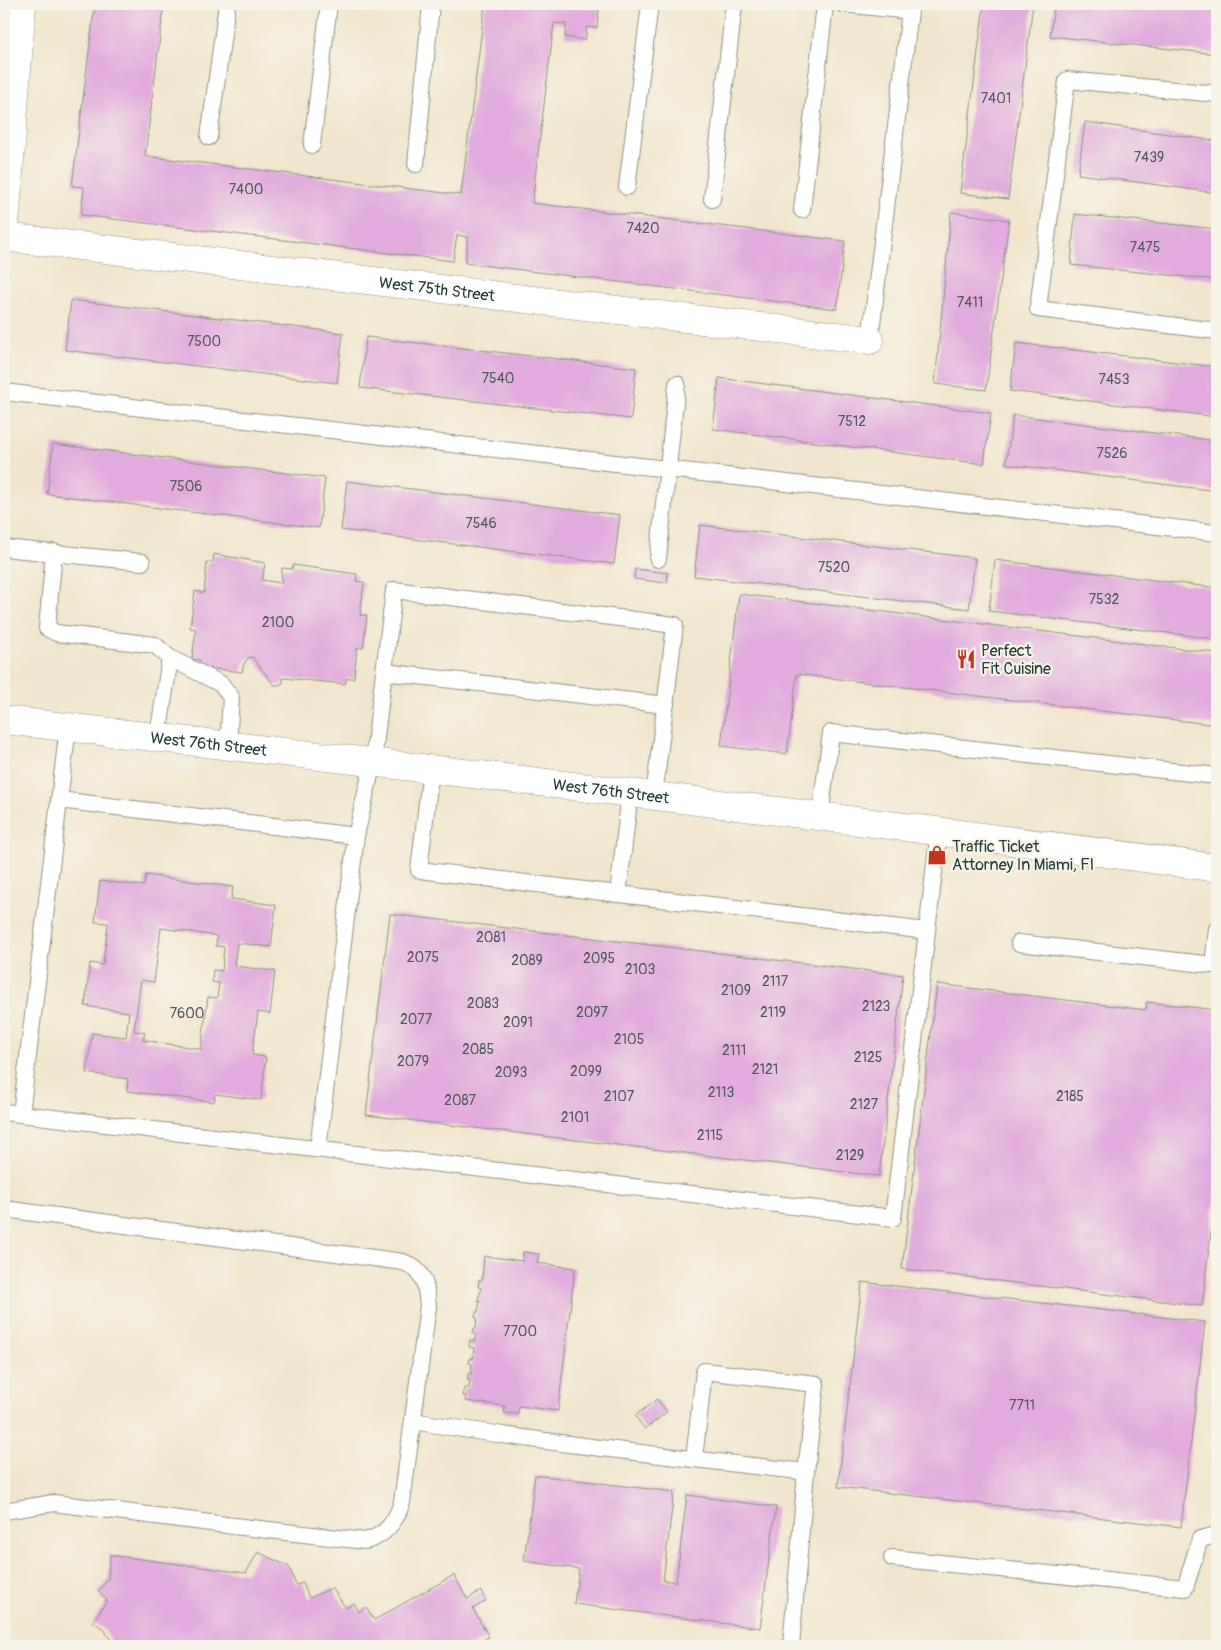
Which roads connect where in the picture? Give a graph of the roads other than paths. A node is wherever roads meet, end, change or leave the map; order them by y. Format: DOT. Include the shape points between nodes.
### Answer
graph roads {
  1 [pos="22,4"];
  2 [pos="227,4"];
  3 [pos="329,4"];
  4 [pos="431,4"];
  5 [pos="650,4"];
  6 [pos="734,4"];
  7 [pos="824,4"];
  8 [pos="843,4"];
  9 [pos="1217,94"];
  10 [pos="210,137"];
  11 [pos="312,145"];
  12 [pos="416,164"];
  13 [pos="627,187"];
  14 [pos="712,199"];
  15 [pos="802,210"];
  16 [pos="4,237"];
  17 [pos="1217,331"];
  18 [pos="870,340"];
  19 [pos="677,384"];
  20 [pos="4,392"];
  21 [pos="669,469"];
  22 [pos="1217,533"];
  23 [pos="4,548"];
  24 [pos="54,552"];
  25 [pos="658,559"];
  26 [pos="142,562"];
  27 [pos="170,658"];
  28 [pos="384,672"];
  29 [pos="666,705"];
  30 [pos="4,720"];
  31 [pos="68,727"];
  32 [pos="158,736"];
  33 [pos="228,745"];
  34 [pos="373,762"];
  35 [pos="431,769"];
  36 [pos="1217,776"];
  37 [pos="642,795"];
  38 [pos="59,800"];
  39 [pos="820,816"];
  40 [pos="939,830"];
  41 [pos="356,836"];
  42 [pos="1217,868"];
  43 [pos="618,894"];
  44 [pos="1217,929"];
  45 [pos="927,931"];
  46 [pos="1019,943"];
  47 [pos="1215,965"];
  48 [pos="4,1112"];
  49 [pos="21,1114"];
  50 [pos="318,1149"];
  51 [pos="4,1208"];
  52 [pos="413,1421"];
  53 [pos="694,1459"];
  54 [pos="806,1472"];
  55 [pos="4,1511"];
  56 [pos="1217,1535"];
  57 [pos="892,1558"];
  58 [pos="791,1646"];
  1 -- 16 [label="street"];
  2 -- 10 [label="lane"];
  3 -- 11 [label="lane"];
  4 -- 12 [label="lane"];
  5 -- 13 [label="lane"];
  6 -- 14 [label="lane"];
  7 -- 15 [label="lane"];
  8 -- 18 [label="lane" via="910,12"];
  9 -- 17 [label="lane" via="1067,80 1038,309"];
  16 -- 18 [label="street, West 75th Street"];
  19 -- 21 [label="lane"];
  20 -- 21 [label="lane"];
  21 -- 22 [label="lane"];
  21 -- 25 [label="lane"];
  23 -- 24 [label="lane"];
  24 -- 26 [label="lane"];
  24 -- 27 [label="lane" via="47,628 56,633 155,645"];
  27 -- 32 [label="lane"];
  27 -- 33 [label="lane" via="221,684 231,697"];
  28 -- 29 [label="lane"];
  28 -- 29 [label="lane" via="394,590 676,625"];
  28 -- 34 [label="lane"];
  29 -- 37 [label="lane"];
  30 -- 31 [label="street, West 76th Street"];
  31 -- 32 [label="street, West 76th Street"];
  31 -- 38 [label="lane"];
  32 -- 33 [label="street, West 76th Street"];
  33 -- 34 [label="street, West 76th Street"];
  34 -- 35 [label="street, West 76th Street"];
  34 -- 41 [label="lane"];
  35 -- 37 [label="street, West 76th Street"];
  35 -- 43 [label="lane" via="419,870"];
  36 -- 39 [label="lane" via="831,733"];
  37 -- 39 [label="street, West 76th Street"];
  37 -- 43 [label="lane"];
  38 -- 41 [label="lane"];
  38 -- 49 [label="lane"];
  39 -- 40 [label="street, West 76th Street"];
  40 -- 42 [label="street, West 76th Street"];
  40 -- 45 [label="lane"];
  41 -- 50 [label="lane"];
  43 -- 45 [label="lane"];
  44 -- 47 [label="lane"];
  45 -- 50 [label="lane" via="892,1218"];
  46 -- 47 [label="lane"];
  48 -- 49 [label="lane"];
  49 -- 50 [label="lane"];
  51 -- 52 [label="lane" via="365,1256 411,1265 422,1276 428,1306"];
  52 -- 53 [label="lane"];
  52 -- 55 [label="lane" via="398,1516 389,1528 372,1539 355,1540 54,1503"];
  53 -- 54 [label="lane"];
  53 -- 54 [label="lane" via="704,1371 713,1372 816,1384"];
  54 -- 58 [label="lane"];
  56 -- 57 [label="lane" via="1200,1539 1185,1588"];
}
